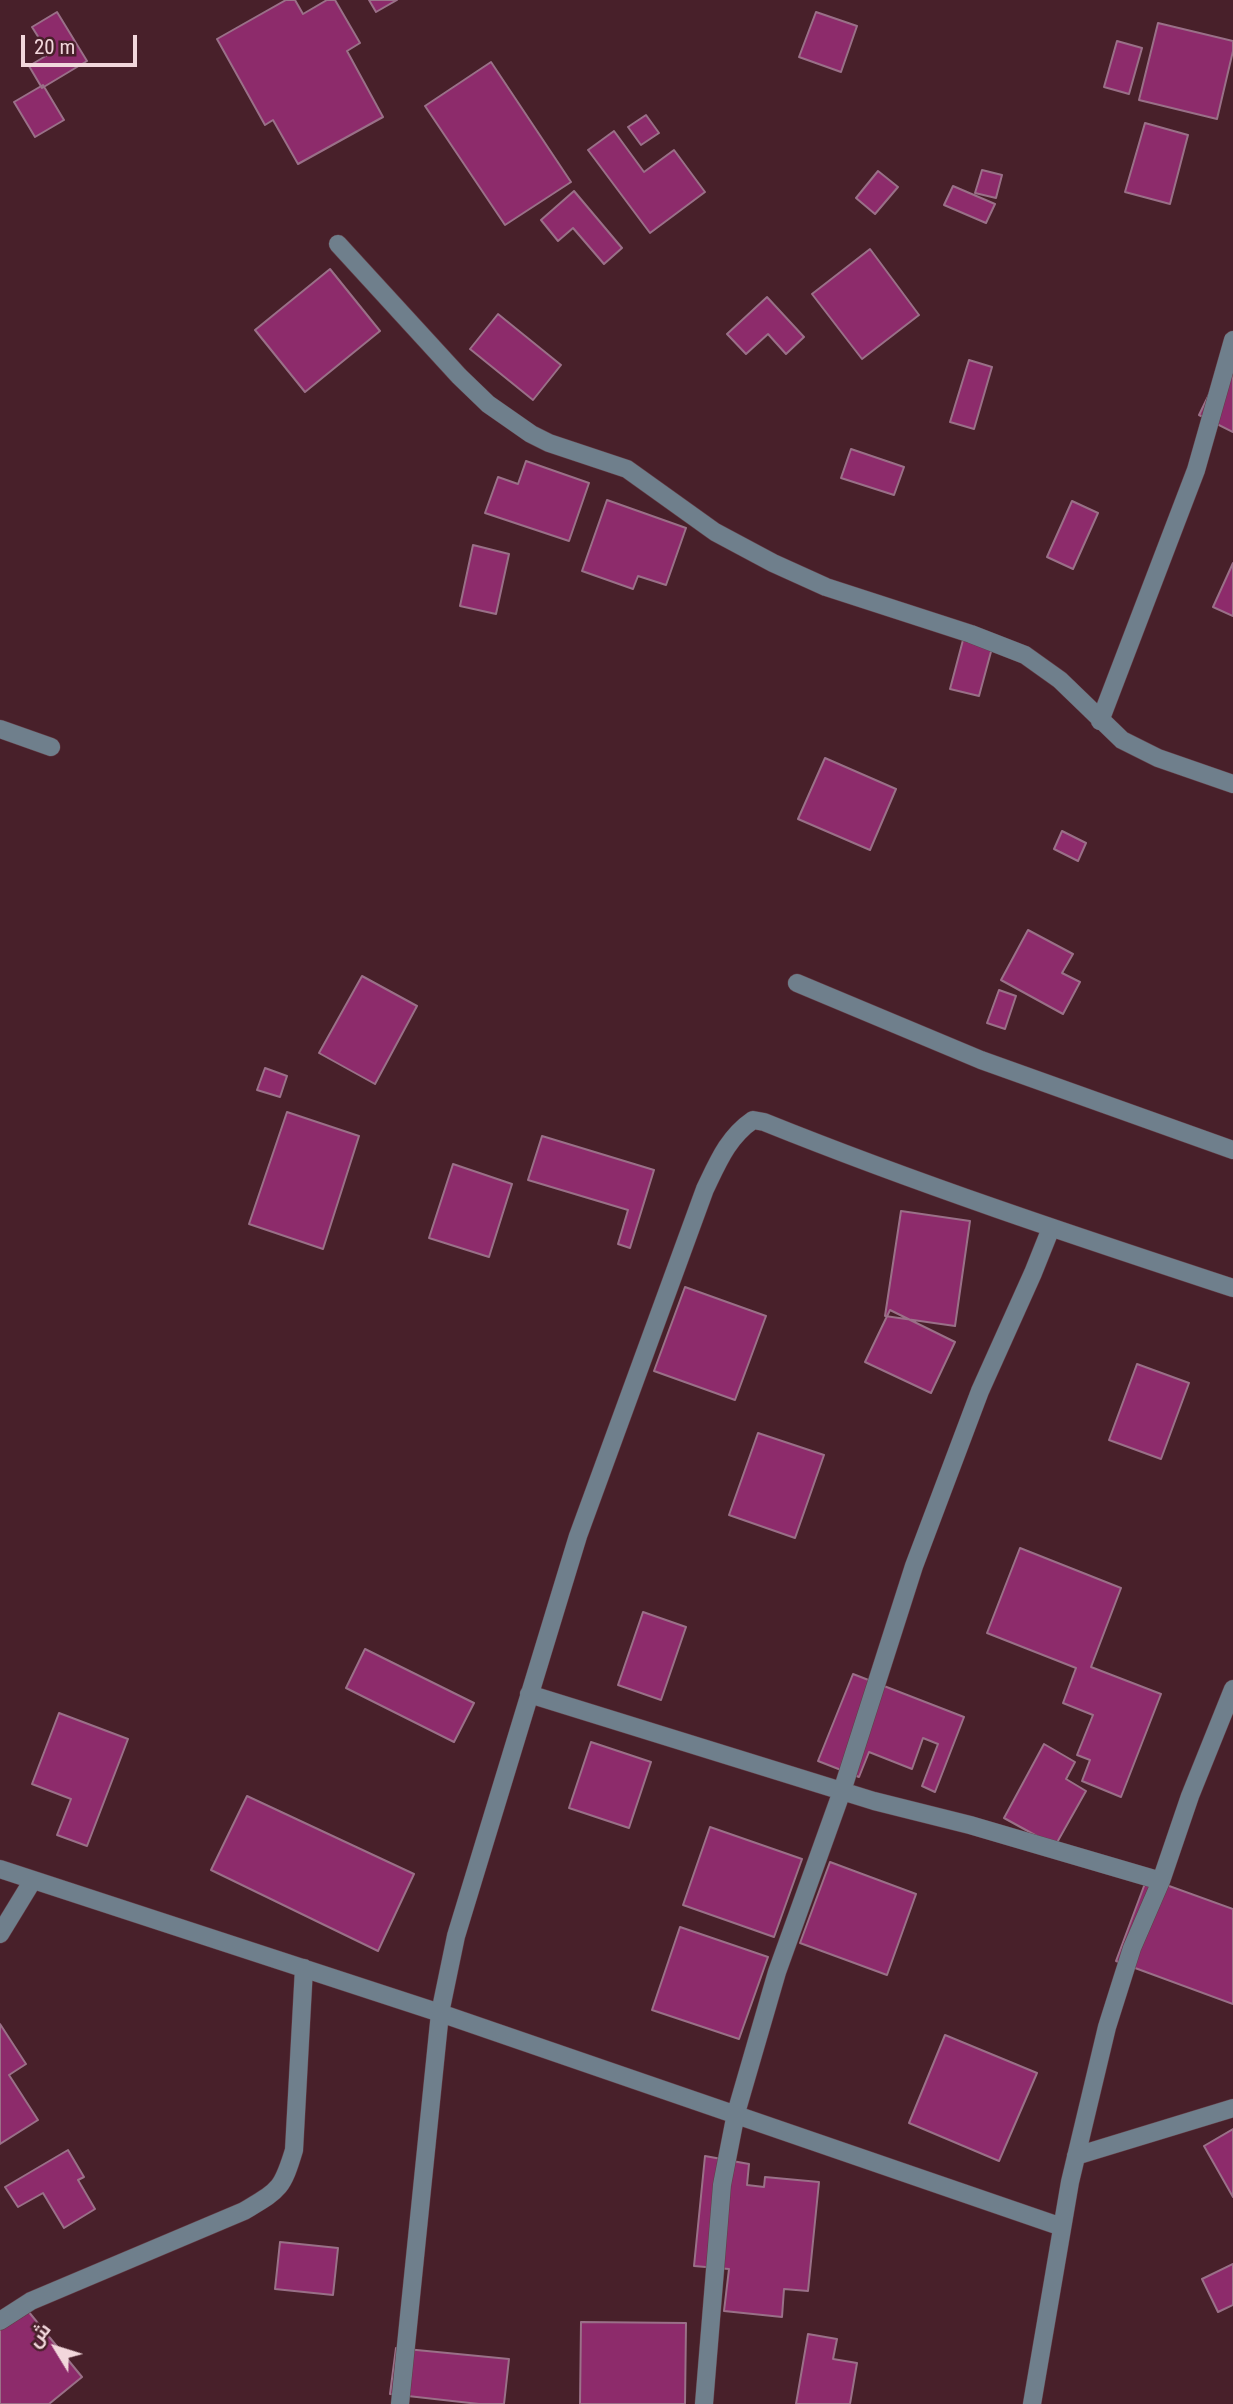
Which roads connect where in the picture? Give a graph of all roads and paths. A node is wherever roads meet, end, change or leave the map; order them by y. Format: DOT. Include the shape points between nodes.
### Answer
graph roads {
  1 [pos="338,244"];
  2 [pos="1233,340"];
  3 [pos="1100,721"];
  4 [pos="0,729"];
  5 [pos="51,747"];
  6 [pos="1233,784"];
  7 [pos="797,983"];
  8 [pos="1233,1150"];
  9 [pos="1051,1228"];
  10 [pos="1233,1288"];
  11 [pos="1233,1689"];
  12 [pos="529,1694"];
  13 [pos="842,1791"];
  14 [pos="0,1869"];
  15 [pos="33,1880"];
  16 [pos="1161,1881"];
  17 [pos="0,1934"];
  18 [pos="304,1968"];
  19 [pos="440,2013"];
  20 [pos="1233,2108"];
  21 [pos="736,2113"];
  22 [pos="1076,2156"];
  23 [pos="1062,2227"];
  24 [pos="0,2321"];
  25 [pos="400,2404"];
  26 [pos="704,2404"];
  27 [pos="1032,2404"];
  1 -- 3 [label="street" via="459,376 531,435 626,469 715,532 773,564 826,587 1025,655 1060,680"];
  2 -- 3 [label="street" via="1195,470"];
  3 -- 6 [label="street" via="1139,750"];
  4 -- 5 [label="street"];
  7 -- 8 [label="street" via="981,1060"];
  9 -- 10 [label="street"];
  9 -- 12 [label="street" via="764,1122 753,1120 739,1130 705,1189 578,1536"];
  9 -- 13 [label="street" via="980,1391 919,1553"];
  11 -- 16 [label="street"];
  12 -- 13 [label="street"];
  12 -- 19 [label="street" via="456,1936"];
  13 -- 16 [label="street"];
  13 -- 21 [label="street" via="777,1972"];
  14 -- 15 [label="street"];
  15 -- 17 [label="street"];
  15 -- 18 [label="street"];
  16 -- 22 [label="street" via="1132,1948 1107,2026"];
  18 -- 19 [label="street"];
  18 -- 24 [label="street" via="294,2150 275,2192 244,2211 31,2301"];
  19 -- 21 [label="street"];
  19 -- 25 [label="street"];
  20 -- 22 [label="street"];
  21 -- 23 [label="street"];
  21 -- 26 [label="street" via="722,2185"];
  22 -- 23 [label="street"];
  23 -- 27 [label="street"];
}
